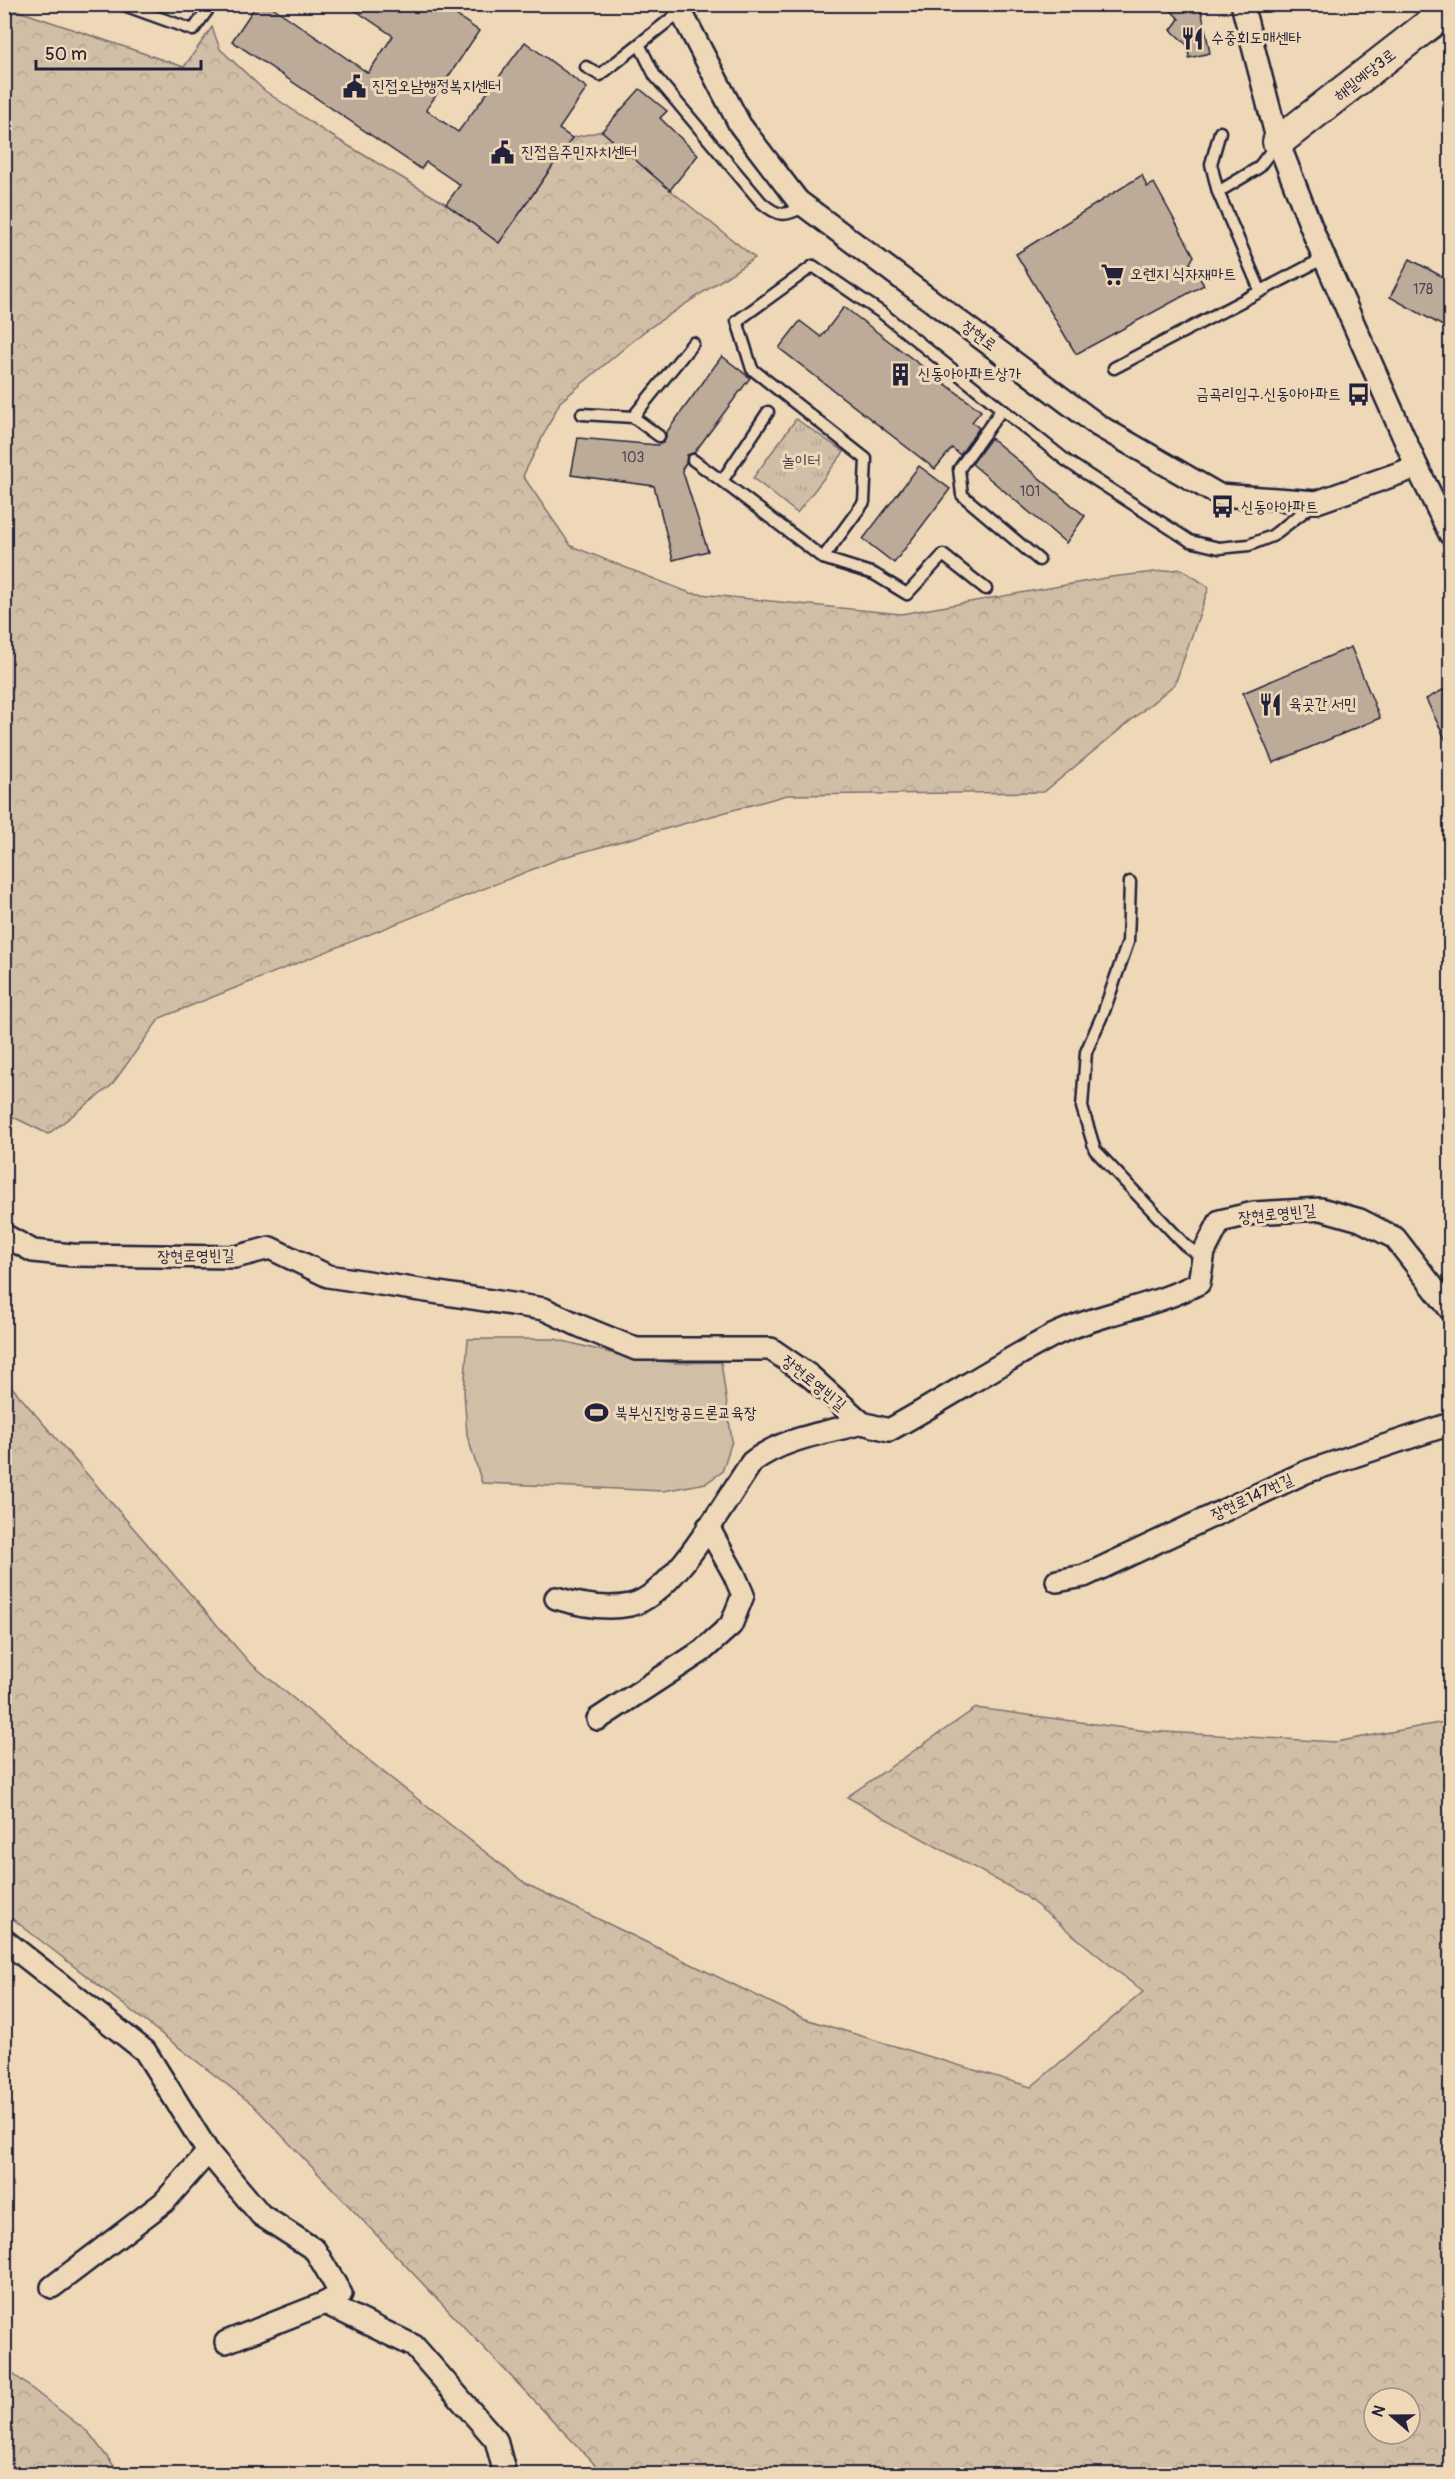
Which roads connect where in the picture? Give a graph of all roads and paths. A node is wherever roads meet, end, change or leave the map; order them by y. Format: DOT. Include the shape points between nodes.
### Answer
graph roads {
  1 [pos="121,4"];
  2 [pos="212,4"];
  3 [pos="1242,4"];
  4 [pos="679,8"];
  5 [pos="1450,8"];
  6 [pos="640,46"];
  7 [pos="586,67"];
  8 [pos="1220,132"];
  9 [pos="1278,142"];
  10 [pos="1218,192"];
  11 [pos="805,206"];
  12 [pos="1324,258"];
  13 [pos="1260,290"];
  14 [pos="693,343"];
  15 [pos="1114,368"];
  16 [pos="1002,409"];
  17 [pos="768,412"];
  18 [pos="582,414"];
  19 [pos="633,417"];
  20 [pos="659,436"];
  21 [pos="693,460"];
  22 [pos="1417,467"];
  23 [pos="722,482"];
  24 [pos="1317,502"];
  25 [pos="1450,534"];
  26 [pos="823,558"];
  27 [pos="1039,560"];
  28 [pos="986,589"];
  29 [pos="1130,882"];
  30 [pos="4,1235"];
  31 [pos="1204,1258"];
  32 [pos="1450,1308"];
  33 [pos="862,1423"];
  34 [pos="1450,1424"];
  35 [pos="708,1527"];
  36 [pos="1057,1581"];
  37 [pos="556,1598"];
  38 [pos="598,1719"];
  39 [pos="4,1940"];
  40 [pos="208,2152"];
  41 [pos="52,2287"];
  42 [pos="325,2303"];
  43 [pos="226,2342"];
  44 [pos="505,2475"];
  1 -- 2 [label="lane" via="193,30"];
  3 -- 9 [label="street"];
  4 -- 6 [label="lane"];
  4 -- 11 [label="street, 장현로" via="740,125"];
  5 -- 9 [label="street, 해밀예당3로"];
  6 -- 7 [label="lane" via="600,75"];
  6 -- 11 [label="lane" via="655,76 761,202 773,213 789,214"];
  8 -- 10 [label="lane" via="1210,164"];
  9 -- 10 [label="lane" via="1258,168"];
  9 -- 12 [label="street"];
  10 -- 13 [label="lane"];
  11 -- 24 [label="street, 장현로" via="1099,426 1159,461 1219,495"];
  12 -- 13 [label="lane"];
  12 -- 22 [label="street"];
  13 -- 15 [label="lane"];
  14 -- 19 [label="lane"];
  16 -- 24 [label="lane" via="1068,462 1190,541 1219,548 1249,544 1272,536"];
  16 -- 26 [label="lane" via="882,313 813,266 737,321 752,369 866,459 864,502"];
  16 -- 27 [label="lane" via="959,469 962,495"];
  17 -- 23 [label="lane"];
  18 -- 19 [label="lane"];
  19 -- 20 [label="lane"];
  21 -- 23 [label="lane"];
  22 -- 24 [label="street, 장현로"];
  22 -- 25 [label="street"];
  23 -- 26 [label="lane"];
  26 -- 28 [label="lane" via="874,574 907,594 943,555"];
  29 -- 31 [label="lane" via="1128,942 1086,1052 1082,1107 1095,1150 1185,1245"];
  30 -- 33 [label="street, 장현로영빈길" via="33,1251 72,1255 235,1257 270,1248 327,1276 544,1309 636,1349 771,1349 810,1376"];
  31 -- 32 [label="street, 장현로영빈길" via="1220,1221 1254,1213 1321,1209 1360,1220 1395,1238"];
  31 -- 33 [label="street, 장현로영빈길" via="1199,1283 1182,1292 1054,1335 889,1430"];
  33 -- 35 [label="street" via="768,1450 752,1462"];
  34 -- 36 [label="street, 장현로147번길" via="1306,1472 1084,1576"];
  35 -- 37 [label="street" via="677,1571 652,1595 630,1605 577,1605"];
  35 -- 38 [label="street" via="743,1595 731,1624 702,1651"];
  39 -- 40 [label="street" via="145,2050"];
  40 -- 41 [label="street" via="164,2202"];
  40 -- 42 [label="street" via="261,2215 315,2250 341,2294"];
  42 -- 43 [label="street"];
  42 -- 44 [label="street" via="414,2346 496,2440"];
}
